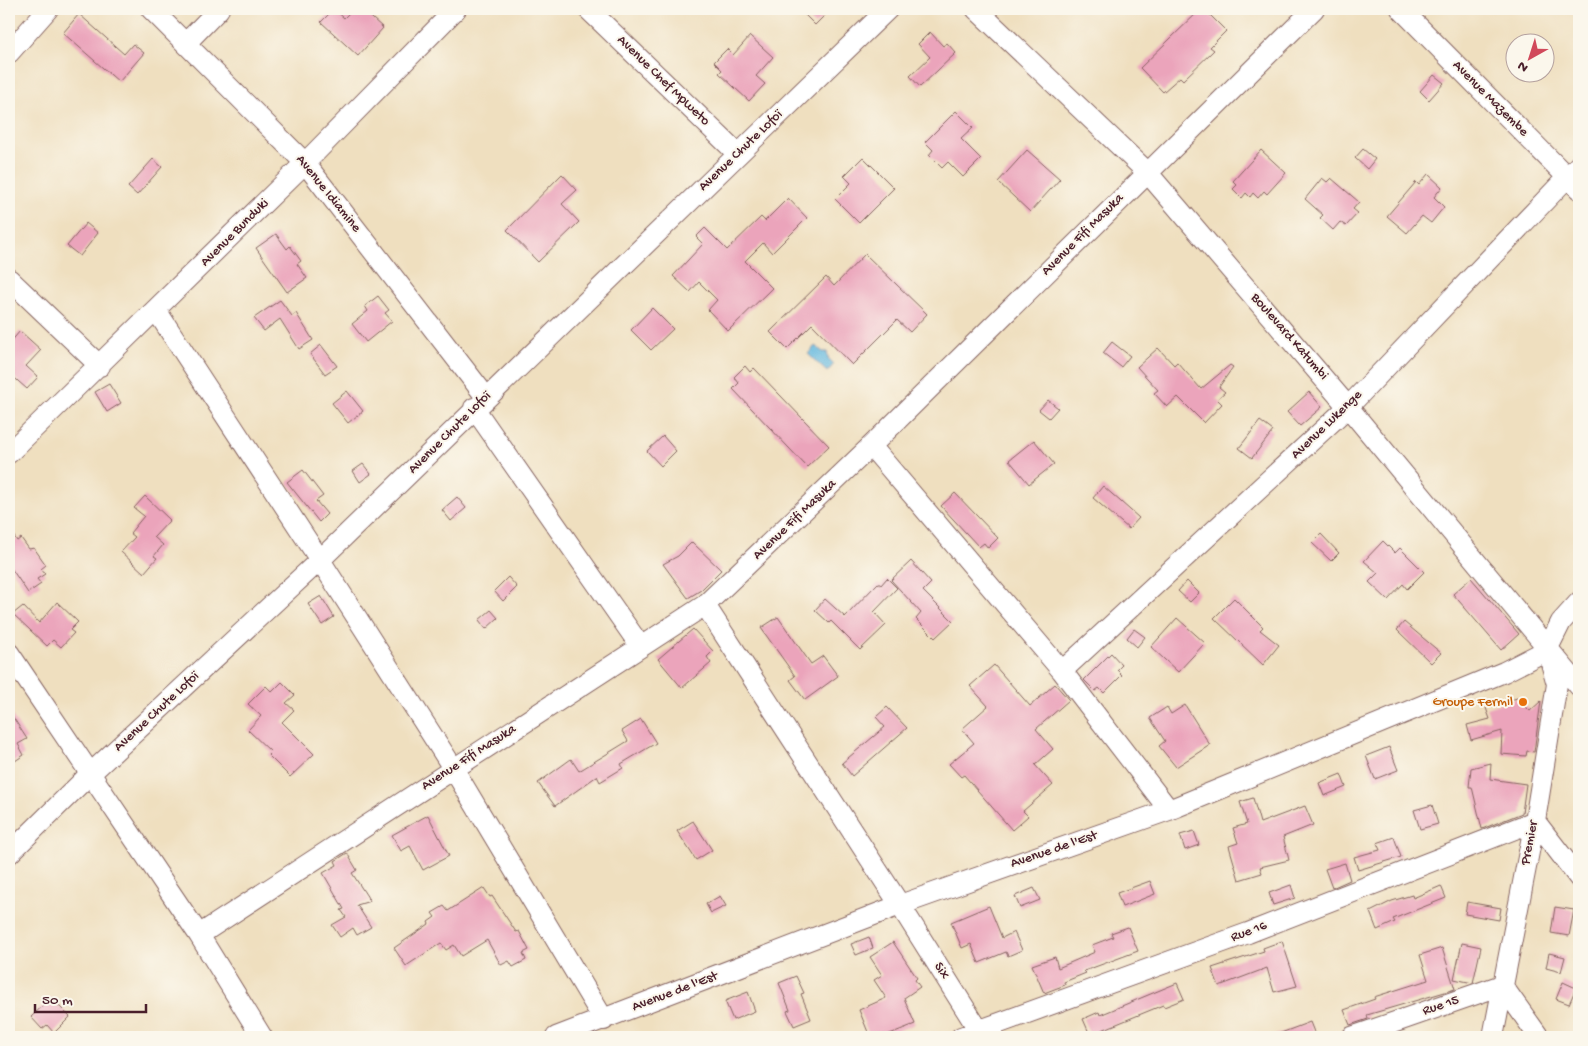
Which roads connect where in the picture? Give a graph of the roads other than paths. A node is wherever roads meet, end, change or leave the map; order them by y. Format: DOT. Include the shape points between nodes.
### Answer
graph roads {
  1 [pos="48,9"];
  2 [pos="151,9"];
  3 [pos="219,9"];
  4 [pos="456,9"];
  5 [pos="588,9"];
  6 [pos="888,9"];
  7 [pos="976,9"];
  8 [pos="1314,9"];
  9 [pos="1401,9"];
  10 [pos="186,44"];
  11 [pos="9,53"];
  12 [pos="738,154"];
  13 [pos="306,163"];
  14 [pos="1147,172"];
  15 [pos="1575,177"];
  16 [pos="9,279"];
  17 [pos="156,310"];
  18 [pos="100,366"];
  19 [pos="480,403"];
  20 [pos="1348,406"];
  21 [pos="872,446"];
  22 [pos="9,453"];
  23 [pos="320,560"];
  24 [pos="1579,602"];
  25 [pos="705,605"];
  26 [pos="641,646"];
  27 [pos="1547,650"];
  28 [pos="9,653"];
  29 [pos="1062,671"];
  30 [pos="1579,686"];
  31 [pos="453,768"];
  32 [pos="90,774"];
  33 [pos="1169,810"];
  34 [pos="1535,821"];
  35 [pos="9,854"];
  36 [pos="1579,878"];
  37 [pos="900,904"];
  38 [pos="199,935"];
  39 [pos="1502,985"];
  40 [pos="604,1020"];
  41 [pos="974,1035"];
  42 [pos="262,1037"];
  43 [pos="556,1037"];
  44 [pos="1352,1037"];
  45 [pos="1493,1037"];
  46 [pos="1540,1037"];
  1 -- 11 [label="street"];
  2 -- 10 [label="street, Avenue Idiamine"];
  3 -- 10 [label="street"];
  4 -- 13 [label="street, Avenue Bunduki"];
  5 -- 12 [label="street, Avenue Chef Mpweto"];
  6 -- 12 [label="street, Avenue Chute Lofoï"];
  7 -- 14 [label="street, Boulevard Katumbi"];
  8 -- 14 [label="street, Avenue Fifi Masuka"];
  9 -- 15 [label="street, Avenue Mazembe"];
  10 -- 13 [label="street, Avenue Idiamine"];
  12 -- 19 [label="street, Avenue Chute Lofoï"];
  13 -- 17 [label="street, Avenue Bunduki"];
  13 -- 19 [label="street, Avenue Idiamine"];
  14 -- 20 [label="street, Boulevard Katumbi"];
  14 -- 21 [label="street, Avenue Fifi Masuka"];
  15 -- 20 [label="street, Avenue Lukenge"];
  16 -- 18 [label="street"];
  17 -- 18 [label="street, Avenue Bunduki"];
  17 -- 23 [label="street"];
  18 -- 22 [label="street, Avenue Bunduki"];
  19 -- 23 [label="street, Avenue Chute Lofoï"];
  19 -- 26 [label="street, Avenue Idiamine"];
  20 -- 27 [label="street, Boulevard Katumbi"];
  20 -- 29 [label="street, Avenue Lukenge"];
  21 -- 25 [label="street, Avenue Fifi Masuka"];
  21 -- 29 [label="street"];
  23 -- 31 [label="street"];
  23 -- 32 [label="street, Avenue Chute Lofoï"];
  24 -- 27 [label="street" via="1561,622"];
  25 -- 26 [label="street, Avenue Fifi Masuka"];
  25 -- 37 [label="street, Six"];
  26 -- 31 [label="street, Avenue Fifi Masuka"];
  27 -- 30 [label="street, Boulevard Katumbi"];
  27 -- 33 [label="street, Avenue de l'Est" via="1504,672"];
  27 -- 34 [label="street, Premier" via="1557,684"];
  28 -- 32 [label="street"];
  29 -- 33 [label="street"];
  31 -- 38 [label="street, Avenue Fifi Masuka"];
  31 -- 40 [label="street"];
  32 -- 35 [label="street, Avenue Chute Lofoï"];
  32 -- 38 [label="street"];
  33 -- 37 [label="street, Avenue de l'Est"];
  34 -- 36 [label="street"];
  34 -- 39 [label="street, Premier"];
  34 -- 41 [label="street, Rue 16"];
  37 -- 40 [label="street, Avenue de l'Est"];
  37 -- 41 [label="street, Six"];
  38 -- 42 [label="street"];
  39 -- 44 [label="street, Rue 15"];
  39 -- 45 [label="street, Premier"];
  39 -- 46 [label="street"];
  40 -- 43 [label="street, Avenue de l'Est"];
}
